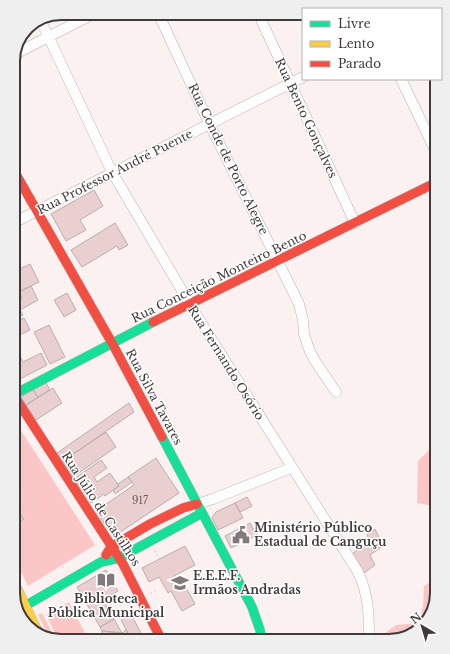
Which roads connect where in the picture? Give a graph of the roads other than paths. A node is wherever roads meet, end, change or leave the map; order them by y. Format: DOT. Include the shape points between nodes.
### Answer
graph roads {
  1 [pos="81,20"];
  2 [pos="161,20"];
  3 [pos="261,20"];
  4 [pos="42,24"];
  5 [pos="48,37"];
  6 [pos="21,51"];
  7 [pos="302,77"];
  8 [pos="402,80"];
  9 [pos="290,83"];
  10 [pos="210,125"];
  11 [pos="430,139"];
  12 [pos="112,172"];
  13 [pos="20,182"];
  14 [pos="430,186"];
  15 [pos="36,212"];
  16 [pos="20,220"];
  17 [pos="355,223"];
  18 [pos="278,261"];
  19 [pos="189,304"];
  20 [pos="112,343"];
  21 [pos="20,390"];
  22 [pos="336,392"];
  23 [pos="20,405"];
  24 [pos="291,468"];
  25 [pos="199,508"];
  26 [pos="150,524"];
  27 [pos="157,538"];
  28 [pos="111,547"];
  29 [pos="119,558"];
  30 [pos="101,562"];
  31 [pos="22,608"];
  32 [pos="24,610"];
  33 [pos="29,619"];
  34 [pos="159,634"];
  35 [pos="261,634"];
  36 [pos="369,634"];
  1 -- 5 [label="street"];
  2 -- 10 [label="street, Rua Conde de Porto Alegre"];
  3 -- 9 [label="street, Rua Bento Gonçalves"];
  4 -- 5 [label="street, Rua Fernando Osório"];
  5 -- 6 [label="street"];
  5 -- 12 [label="street, Rua Fernando Osório"];
  7 -- 9 [label="street, Rua Professor André Puente"];
  8 -- 11 [label="street"];
  9 -- 10 [label="street, Rua Professor André Puente"];
  9 -- 17 [label="street, Rua Bento Gonçalves"];
  10 -- 12 [label="street, Rua Professor André Puente"];
  10 -- 18 [label="street, Rua Conde de Porto Alegre"];
  12 -- 15 [label="street, Rua Professor André Puente"];
  12 -- 19 [label="street, Rua Fernando Osório"];
  13 -- 15 [label="street, Rua Silva Tavares"];
  14 -- 17 [label="street, Rua Conceição Monteiro Bento"];
  15 -- 16 [label="street, Rua Professor André Puente"];
  15 -- 20 [label="street, Rua Silva Tavares"];
  17 -- 18 [label="street, Rua Conceição Monteiro Bento"];
  18 -- 19 [label="street, Rua Conceição Monteiro Bento"];
  18 -- 22 [label="street, Rua Conde de Porto Alegre" via="299,304 309,349"];
  19 -- 20 [label="street, Rua Conceição Monteiro Bento"];
  19 -- 24 [label="street, Rua Fernando Osório"];
  20 -- 21 [label="street, Rua Conceição Monteiro Bento"];
  20 -- 25 [label="street, Rua Silva Tavares"];
  23 -- 28 [label="street, Rua Júlio de Castilhos"];
  24 -- 25 [label="street" via="213,499"];
  24 -- 36 [label="street, Rua Fernando Osório" via="358,572 365,588"];
  25 -- 26 [label="street" via="183,508"];
  25 -- 27 [label="street"];
  25 -- 35 [label="street, Rua Silva Tavares" via="252,607"];
  26 -- 27 [label="street"];
  26 -- 28 [label="street"];
  27 -- 29 [label="street"];
  28 -- 29 [label="street, Rua Júlio de Castilhos"];
  28 -- 30 [label="street"];
  29 -- 30 [label="street"];
  29 -- 34 [label="street, Rua Júlio de Castilhos"];
  30 -- 31 [label="street"];
  32 -- 33 [label="street"];
}
